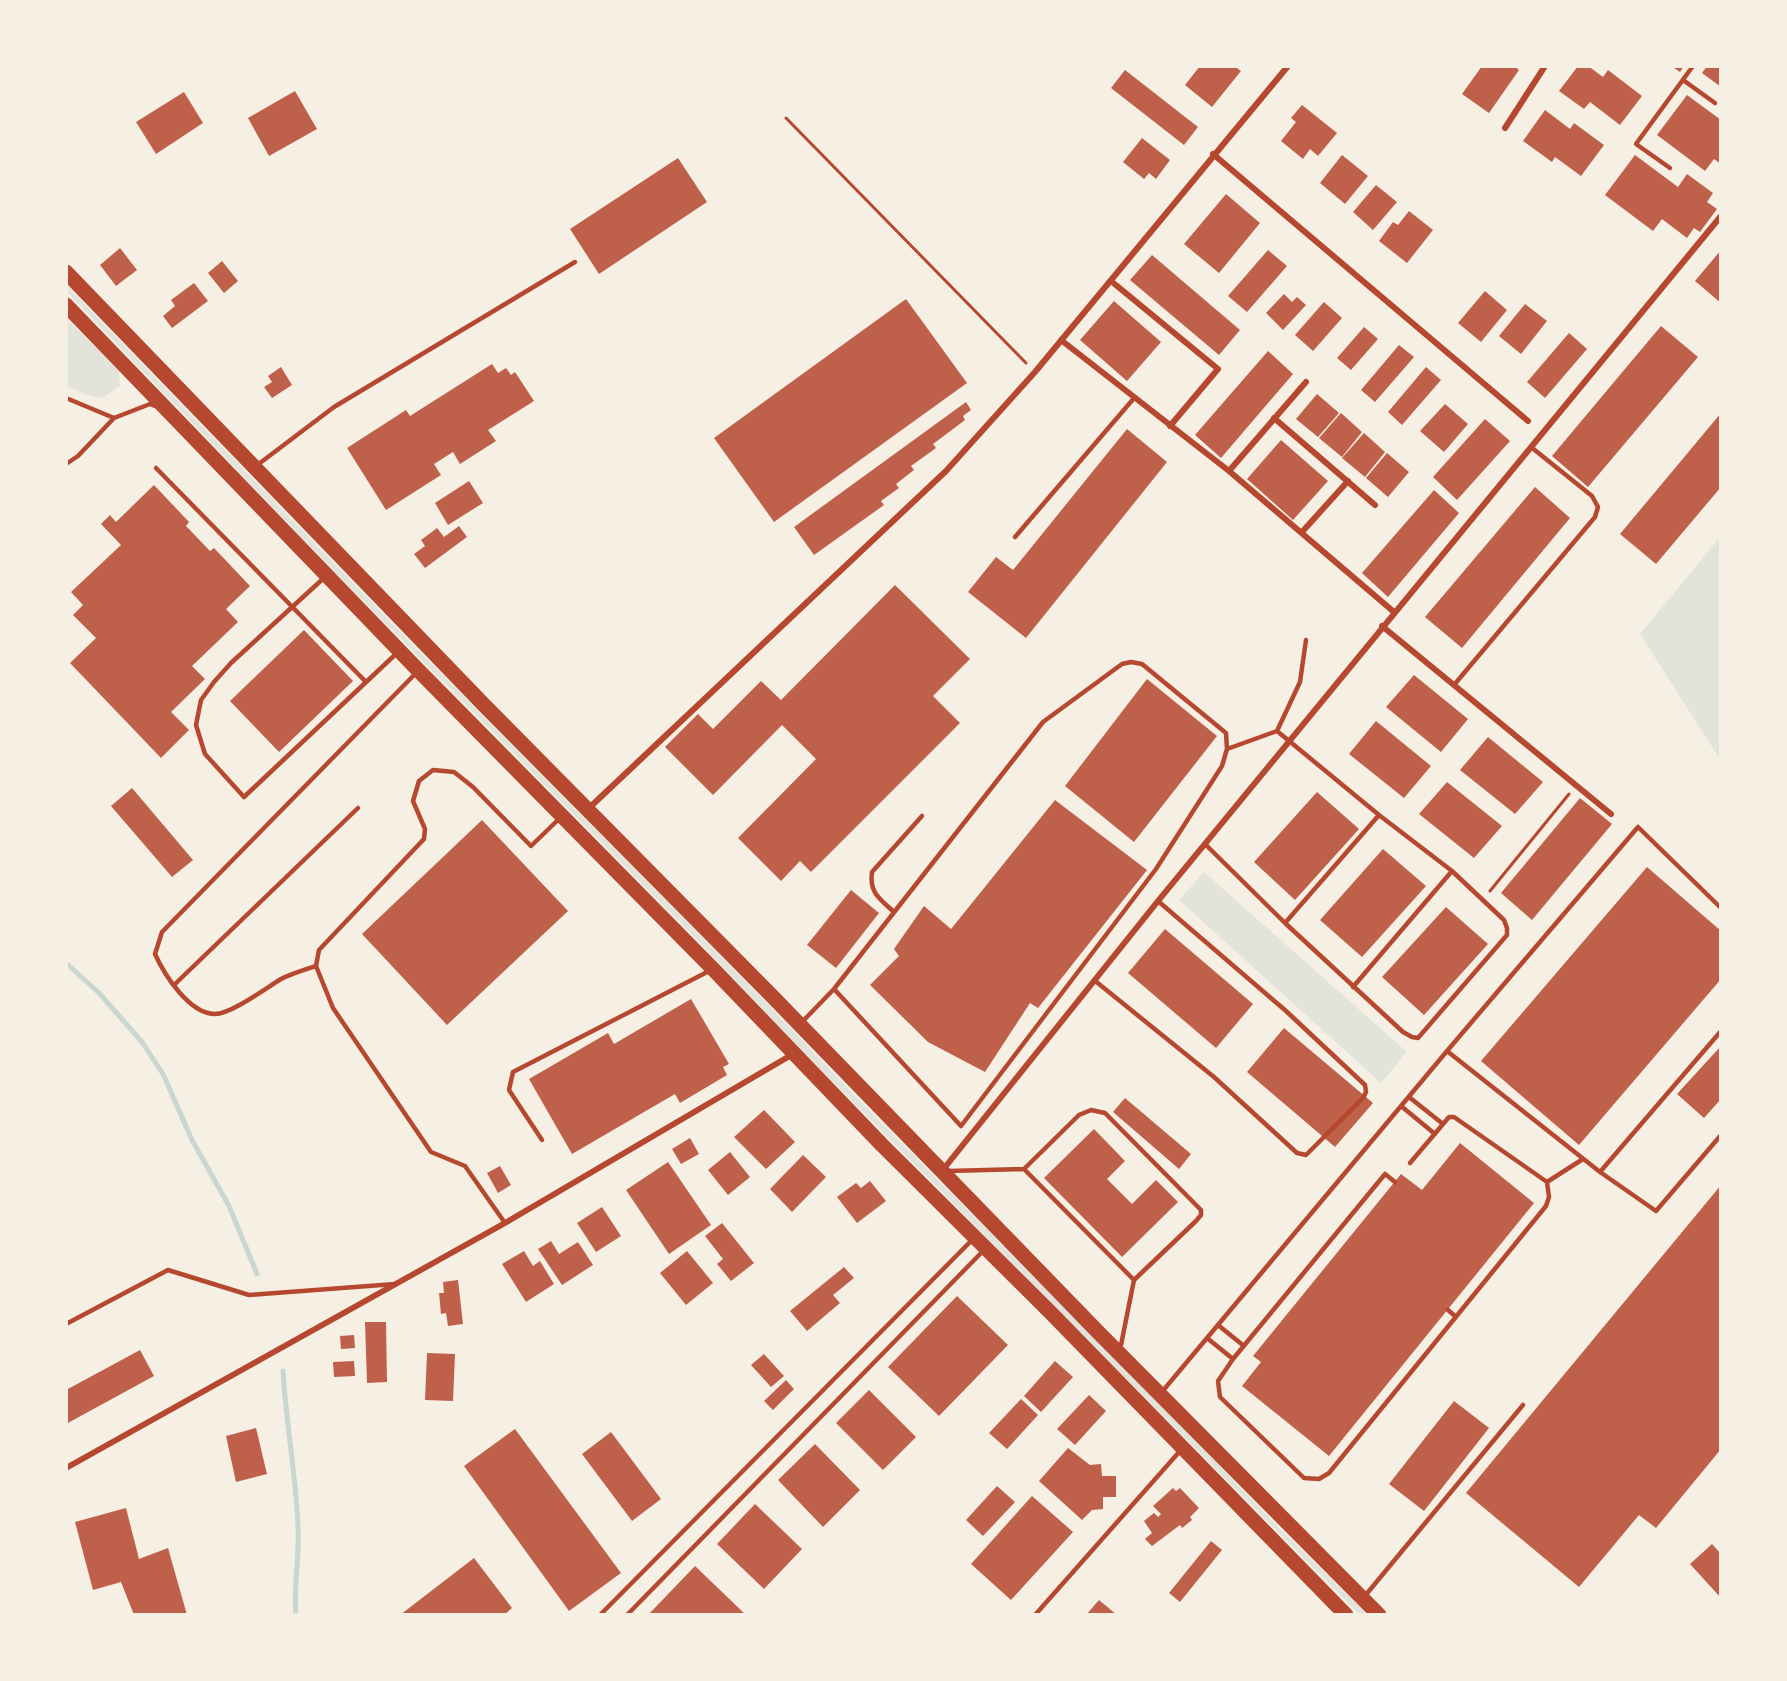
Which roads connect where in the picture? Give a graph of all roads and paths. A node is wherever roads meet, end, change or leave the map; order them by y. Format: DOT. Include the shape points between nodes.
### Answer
graph roads {
  1 [pos="1288,66"];
  2 [pos="1545,66"];
  3 [pos="1693,66"];
  4 [pos="1683,80"];
  5 [pos="1714,103"];
  6 [pos="786,118"];
  7 [pos="1505,128"];
  8 [pos="1214,154"];
  9 [pos="1670,168"];
  10 [pos="1721,216"];
  11 [pos="575,262"];
  12 [pos="66,272"];
  13 [pos="1111,281"];
  14 [pos="66,305"];
  15 [pos="1061,340"];
  16 [pos="1035,372"];
  17 [pos="1306,382"];
  18 [pos="1135,397"];
  19 [pos="66,398"];
  20 [pos="166,409"];
  21 [pos="114,418"];
  22 [pos="1274,418"];
  23 [pos="1528,421"];
  24 [pos="1170,426"];
  25 [pos="1530,447"];
  26 [pos="66,464"];
  27 [pos="156,468"];
  28 [pos="254,468"];
  29 [pos="1229,471"];
  30 [pos="1348,481"];
  31 [pos="1375,506"];
  32 [pos="1302,532"];
  33 [pos="1015,537"];
  34 [pos="327,575"];
  35 [pos="292,607"];
  36 [pos="1394,612"];
  37 [pos="1382,626"];
  38 [pos="1306,640"];
  39 [pos="400,650"];
  40 [pos="418,670"];
  41 [pos="366,682"];
  42 [pos="1454,685"];
  43 [pos="1277,731"];
  44 [pos="1289,742"];
  45 [pos="1227,748"];
  46 [pos="1576,786"];
  47 [pos="358,808"];
  48 [pos="587,809"];
  49 [pos="1611,814"];
  50 [pos="1379,815"];
  51 [pos="562,816"];
  52 [pos="922,816"];
  53 [pos="1206,845"];
  54 [pos="1452,871"];
  55 [pos="1483,900"];
  56 [pos="1158,901"];
  57 [pos="1721,908"];
  58 [pos="894,912"];
  59 [pos="1284,923"];
  60 [pos="316,966"];
  61 [pos="713,969"];
  62 [pos="1094,980"];
  63 [pos="174,985"];
  64 [pos="1353,987"];
  65 [pos="834,989"];
  66 [pos="800,1024"];
  67 [pos="1721,1031"];
  68 [pos="1448,1051"];
  69 [pos="794,1054"];
  70 [pos="1409,1096"];
  71 [pos="1401,1106"];
  72 [pos="1443,1124"];
  73 [pos="1435,1134"];
  74 [pos="1721,1135"];
  75 [pos="543,1140"];
  76 [pos="1583,1159"];
  77 [pos="1410,1163"];
  78 [pos="1024,1169"];
  79 [pos="942,1171"];
  80 [pos="1600,1172"];
  81 [pos="1395,1182"];
  82 [pos="1547,1182"];
  83 [pos="506,1222"];
  84 [pos="980,1243"];
  85 [pos="1134,1280"];
  86 [pos="395,1284"];
  87 [pos="1448,1310"];
  88 [pos="1455,1316"];
  89 [pos="66,1324"];
  90 [pos="1218,1325"];
  91 [pos="1207,1338"];
  92 [pos="1244,1346"];
  93 [pos="1119,1353"];
  94 [pos="1233,1359"];
  95 [pos="1161,1394"];
  96 [pos="1523,1405"];
  97 [pos="1182,1448"];
  98 [pos="66,1468"];
  99 [pos="1362,1599"];
  100 [pos="600,1615"];
  101 [pos="627,1615"];
  102 [pos="1035,1615"];
  103 [pos="1346,1615"];
  104 [pos="1379,1615"];
  1 -- 8 [label="street"];
  2 -- 7 [label="street"];
  3 -- 4 [label="lane"];
  4 -- 5 [label="lane"];
  4 -- 9 [label="lane" via="1636,144"];
  6 -- 16 [label="path"];
  8 -- 13 [label="street"];
  8 -- 23 [label="street"];
  10 -- 25 [label="street"];
  11 -- 28 [label="lane" via="334,407"];
  12 -- 28 [label="main road"];
  13 -- 15 [label="street"];
  13 -- 24 [label="street" via="1218,369"];
  14 -- 20 [label="main road"];
  15 -- 16 [label="street"];
  15 -- 18 [label="street"];
  16 -- 48 [label="street" via="946,471"];
  17 -- 22 [label="street"];
  18 -- 24 [label="street"];
  18 -- 33 [label="lane"];
  19 -- 21 [label="lane"];
  20 -- 21 [label="lane" via="150,404"];
  20 -- 34 [label="main road"];
  21 -- 26 [label="lane"];
  22 -- 29 [label="street"];
  22 -- 30 [label="street"];
  24 -- 29 [label="street"];
  25 -- 36 [label="street"];
  25 -- 42 [label="lane" via="1592,496 1598,507 1595,517"];
  27 -- 35 [label="lane"];
  28 -- 48 [label="main road"];
  29 -- 32 [label="street"];
  30 -- 31 [label="street"];
  30 -- 32 [label="street"];
  32 -- 36 [label="street"];
  34 -- 35 [label="lane"];
  34 -- 39 [label="main road"];
  35 -- 41 [label="lane"];
  35 -- 41 [label="lane" via="231,663 201,700 196,725 205,754 244,797"];
  36 -- 37 [label="street"];
  37 -- 42 [label="street"];
  37 -- 44 [label="street"];
  38 -- 43 [label="lane" via="1300,682"];
  39 -- 40 [label="main road"];
  39 -- 41 [label="lane"];
  40 -- 51 [label="main road"];
  40 -- 63 [label="lane" via="162,932 154,954"];
  42 -- 46 [label="street"];
  43 -- 44 [label="lane"];
  43 -- 45 [label="lane"];
  44 -- 50 [label="lane"];
  44 -- 53 [label="street"];
  45 -- 58 [label="lane" via="1226,734 1142,664 1122,664 1043,722"];
  45 -- 65 [label="lane" via="1222,766 1156,869 961,1126"];
  46 -- 49 [label="street"];
  46 -- 55 [label="path"];
  47 -- 63 [label="lane"];
  48 -- 66 [label="main road"];
  50 -- 54 [label="lane"];
  50 -- 59 [label="lane"];
  51 -- 60 [label="lane" via="531,846 454,772 433,770 419,781 413,801 425,830 424,839 319,950"];
  51 -- 61 [label="main road"];
  52 -- 58 [label="lane" via="872,873 871,884 877,897"];
  53 -- 56 [label="street"];
  53 -- 59 [label="lane"];
  54 -- 55 [label="lane"];
  54 -- 64 [label="lane"];
  55 -- 64 [label="lane" via="1504,920 1507,935 1418,1038 1403,1032"];
  56 -- 62 [label="street"];
  56 -- 62 [label="lane" via="1365,1085 1363,1098 1306,1155 1297,1153 1214,1077"];
  57 -- 68 [label="lane" via="1638,827"];
  58 -- 65 [label="lane"];
  59 -- 64 [label="lane"];
  60 -- 63 [label="lane" via="216,1014 199,1010"];
  60 -- 83 [label="lane" via="333,1008 432,1152 465,1166"];
  61 -- 69 [label="main road"];
  61 -- 75 [label="lane" via="513,1072 509,1090"];
  62 -- 79 [label="street"];
  65 -- 66 [label="lane"];
  66 -- 79 [label="main road"];
  67 -- 80 [label="lane"];
  68 -- 70 [label="lane"];
  68 -- 76 [label="lane"];
  69 -- 83 [label="street"];
  69 -- 84 [label="main road"];
  70 -- 71 [label="lane"];
  70 -- 72 [label="lane"];
  71 -- 73 [label="lane"];
  71 -- 90 [label="lane"];
  72 -- 73 [label="lane"];
  72 -- 82 [label="lane" via="1454,1117"];
  73 -- 77 [label="lane"];
  74 -- 80 [label="lane" via="1656,1211"];
  76 -- 80 [label="lane"];
  76 -- 82 [label="lane"];
  78 -- 79 [label="lane"];
  78 -- 85 [label="lane"];
  78 -- 85 [label="lane" via="1079,1115 1091,1110 1105,1113 1201,1210 1196,1221"];
  79 -- 93 [label="main road"];
  81 -- 92 [label="lane" via="1385,1174"];
  82 -- 88 [label="lane" via="1546,1206"];
  83 -- 86 [label="street"];
  84 -- 97 [label="main road"];
  84 -- 100 [label="lane"];
  84 -- 101 [label="lane"];
  85 -- 93 [label="lane"];
  86 -- 89 [label="lane" via="249,1295 168,1270"];
  86 -- 98 [label="street"];
  87 -- 88 [label="lane"];
  88 -- 94 [label="lane" via="1329,1473 1319,1479 1304,1478 1220,1396 1218,1381"];
  90 -- 91 [label="lane"];
  90 -- 92 [label="lane"];
  91 -- 94 [label="lane"];
  91 -- 95 [label="lane"];
  92 -- 94 [label="lane"];
  93 -- 95 [label="main road"];
  95 -- 99 [label="main road"];
  96 -- 99 [label="lane"];
  97 -- 102 [label="lane"];
  97 -- 103 [label="main road"];
  99 -- 104 [label="main road"];
}
